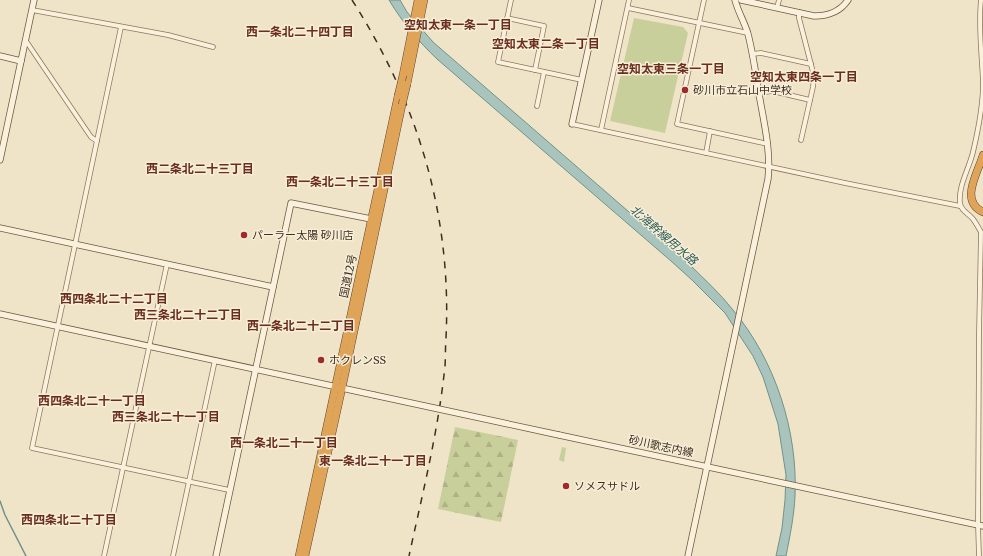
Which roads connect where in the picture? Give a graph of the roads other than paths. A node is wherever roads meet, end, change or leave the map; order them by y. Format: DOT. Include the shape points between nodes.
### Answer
graph roads {
  1 [pos="34,0"];
  2 [pos="418,0"];
  3 [pos="424,0"];
  4 [pos="511,0"];
  5 [pos="599,0"];
  6 [pos="629,0"];
  7 [pos="704,0"];
  8 [pos="735,0"];
  9 [pos="741,0"];
  10 [pos="779,0"];
  11 [pos="848,0"];
  12 [pos="981,0"];
  13 [pos="628,8"];
  14 [pos="777,8"];
  15 [pos="32,10"];
  16 [pos="419,11"];
  17 [pos="799,12"];
  18 [pos="507,18"];
  19 [pos="699,22"];
  20 [pos="121,27"];
  21 [pos="748,33"];
  22 [pos="26,41"];
  23 [pos="412,42"];
  24 [pos="213,47"];
  25 [pos="752,54"];
  26 [pos="0,56"];
  27 [pos="21,61"];
  28 [pos="811,64"];
  29 [pos="534,70"];
  30 [pos="544,72"];
  31 [pos="582,80"];
  32 [pos="759,93"];
  33 [pos="810,100"];
  34 [pos="537,106"];
  35 [pos="572,124"];
  36 [pos="602,130"];
  37 [pos="710,132"];
  38 [pos="801,140"];
  39 [pos="97,141"];
  40 [pos="768,144"];
  41 [pos="706,153"];
  42 [pos="983,155"];
  43 [pos="0,160"];
  44 [pos="770,166"];
  45 [pos="960,206"];
  46 [pos="983,212"];
  47 [pos="371,219"];
  48 [pos="0,228"];
  49 [pos="75,244"];
  50 [pos="167,264"];
  51 [pos="273,287"];
  52 [pos="0,314"];
  53 [pos="58,326"];
  54 [pos="981,335"];
  55 [pos="149,346"];
  56 [pos="215,360"];
  57 [pos="256,369"];
  58 [pos="334,387"];
  59 [pos="342,388"];
  60 [pos="707,466"];
  61 [pos="123,467"];
  62 [pos="190,482"];
  63 [pos="230,490"];
  64 [pos="981,525"];
  65 [pos="104,556"];
  66 [pos="173,556"];
  67 [pos="216,556"];
  68 [pos="299,556"];
  69 [pos="305,556"];
  70 [pos="688,556"];
  71 [pos="980,556"];
  1 -- 15 [label="street"];
  2 -- 16 [label="highway, 国道12号"];
  3 -- 16 [label="highway, 国道12号"];
  4 -- 18 [label="street"];
  5 -- 31 [label="street"];
  6 -- 13 [label="street"];
  7 -- 19 [label="street"];
  8 -- 21 [label="street"];
  9 -- 14 [label="street"];
  10 -- 14 [label="street"];
  11 -- 17 [label="street" via="830,14 814,16"];
  12 -- 45 [label="street" via="982,96 974,148 961,189"];
  13 -- 19 [label="street"];
  13 -- 36 [label="street"];
  14 -- 17 [label="street"];
  15 -- 20 [label="street"];
  15 -- 22 [label="street"];
  16 -- 23 [label="highway, 国道12号"];
  17 -- 28 [label="street"];
  18 -- 29 [label="street" via="498,62"];
  18 -- 29 [label="street" via="544,26"];
  19 -- 21 [label="street"];
  19 -- 37 [label="street" via="677,124"];
  20 -- 24 [label="street"];
  20 -- 39 [label="street"];
  21 -- 25 [label="street"];
  22 -- 27 [label="street"];
  22 -- 39 [label="street" via="91,137"];
  23 -- 47 [label="highway, 国道12号, bridge"];
  23 -- 59 [label="highway, 国道12号, bridge" via="407,84"];
  25 -- 28 [label="street"];
  25 -- 32 [label="street"];
  26 -- 27 [label="street"];
  27 -- 43 [label="street"];
  28 -- 33 [label="street" via="814,76"];
  29 -- 30 [label="street"];
  30 -- 31 [label="street"];
  30 -- 34 [label="street"];
  31 -- 35 [label="street"];
  32 -- 33 [label="street" via="772,91"];
  32 -- 40 [label="street"];
  33 -- 38 [label="street"];
  35 -- 36 [label="street"];
  36 -- 41 [label="street"];
  37 -- 40 [label="street"];
  37 -- 41 [label="street"];
  39 -- 49 [label="street"];
  40 -- 44 [label="street"];
  41 -- 44 [label="street"];
  42 -- 46 [label="highway" via="970,194 973,204"];
  44 -- 45 [label="street"];
  44 -- 60 [label="street"];
  45 -- 54 [label="street" via="981,232"];
  47 -- 51 [label="street" via="291,203"];
  47 -- 58 [label="highway, 国道12号"];
  48 -- 49 [label="street"];
  49 -- 50 [label="street"];
  49 -- 53 [label="street"];
  50 -- 51 [label="street"];
  50 -- 55 [label="street"];
  51 -- 57 [label="street"];
  52 -- 53 [label="street, 砂川歌志内線"];
  53 -- 55 [label="street, 砂川歌志内線"];
  53 -- 61 [label="street" via="32,448"];
  54 -- 64 [label="street"];
  55 -- 56 [label="street, 砂川歌志内線"];
  55 -- 61 [label="street"];
  56 -- 57 [label="street, 砂川歌志内線"];
  56 -- 62 [label="street"];
  57 -- 58 [label="street, 砂川歌志内線"];
  57 -- 63 [label="street"];
  58 -- 59 [label="street, 砂川歌志内線"];
  58 -- 68 [label="highway, 国道12号"];
  59 -- 60 [label="street, 砂川歌志内線, bridge"];
  59 -- 69 [label="highway, 国道12号"];
  60 -- 64 [label="street, 砂川歌志内線"];
  60 -- 70 [label="street"];
  61 -- 62 [label="street"];
  61 -- 65 [label="street"];
  62 -- 63 [label="street"];
  62 -- 66 [label="street"];
  63 -- 67 [label="street"];
  64 -- 71 [label="street"];
}
